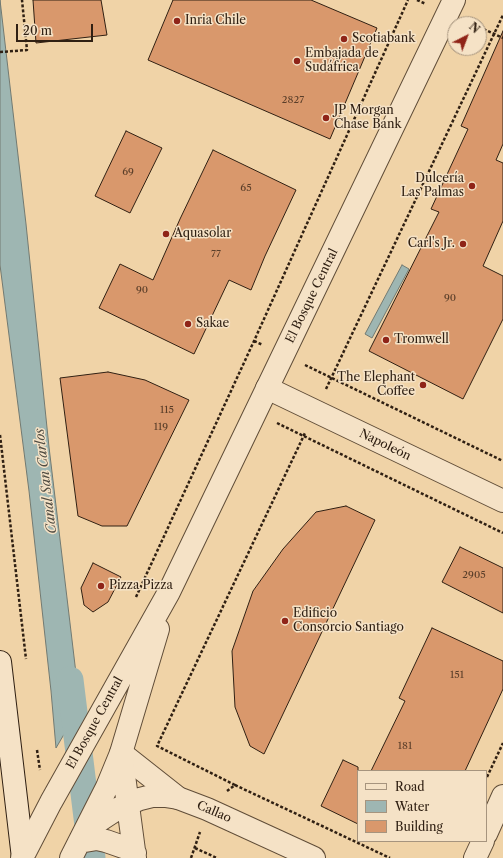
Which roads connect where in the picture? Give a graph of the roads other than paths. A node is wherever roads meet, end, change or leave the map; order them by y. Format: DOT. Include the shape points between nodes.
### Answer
graph roads {
  1 [pos="454,0"];
  2 [pos="267,388"];
  3 [pos="503,501"];
  4 [pos="169,592"];
  5 [pos="0,662"];
  6 [pos="116,686"];
  7 [pos="121,753"];
  8 [pos="503,796"];
  9 [pos="178,798"];
  10 [pos="128,804"];
  11 [pos="487,832"];
  12 [pos="483,842"];
  13 [pos="78,843"];
  14 [pos="25,852"];
  15 [pos="135,856"];
  16 [pos="314,858"];
  17 [pos="475,858"];
  1 -- 2 [label="street, El Bosque Central"];
  2 -- 3 [label="street, Napoleón"];
  2 -- 4 [label="street, El Bosque Central"];
  4 -- 6 [label="street, El Bosque Central"];
  4 -- 7 [label="street, El Bosque Central"];
  5 -- 14 [label="street"];
  6 -- 7 [label="street"];
  6 -- 14 [label="street, El Bosque Central"];
  7 -- 9 [label="street, Callao"];
  7 -- 10 [label="street"];
  7 -- 13 [label="street, El Bosque Central" via="107,787"];
  8 -- 11 [label="street"];
  9 -- 10 [label="street" via="152,796"];
  9 -- 16 [label="street, Callao"];
  10 -- 13 [label="street" via="106,815"];
  10 -- 15 [label="street"];
  12 -- 17 [label="street"];
  13 -- 15 [label="street" via="106,841 121,846"];
}
